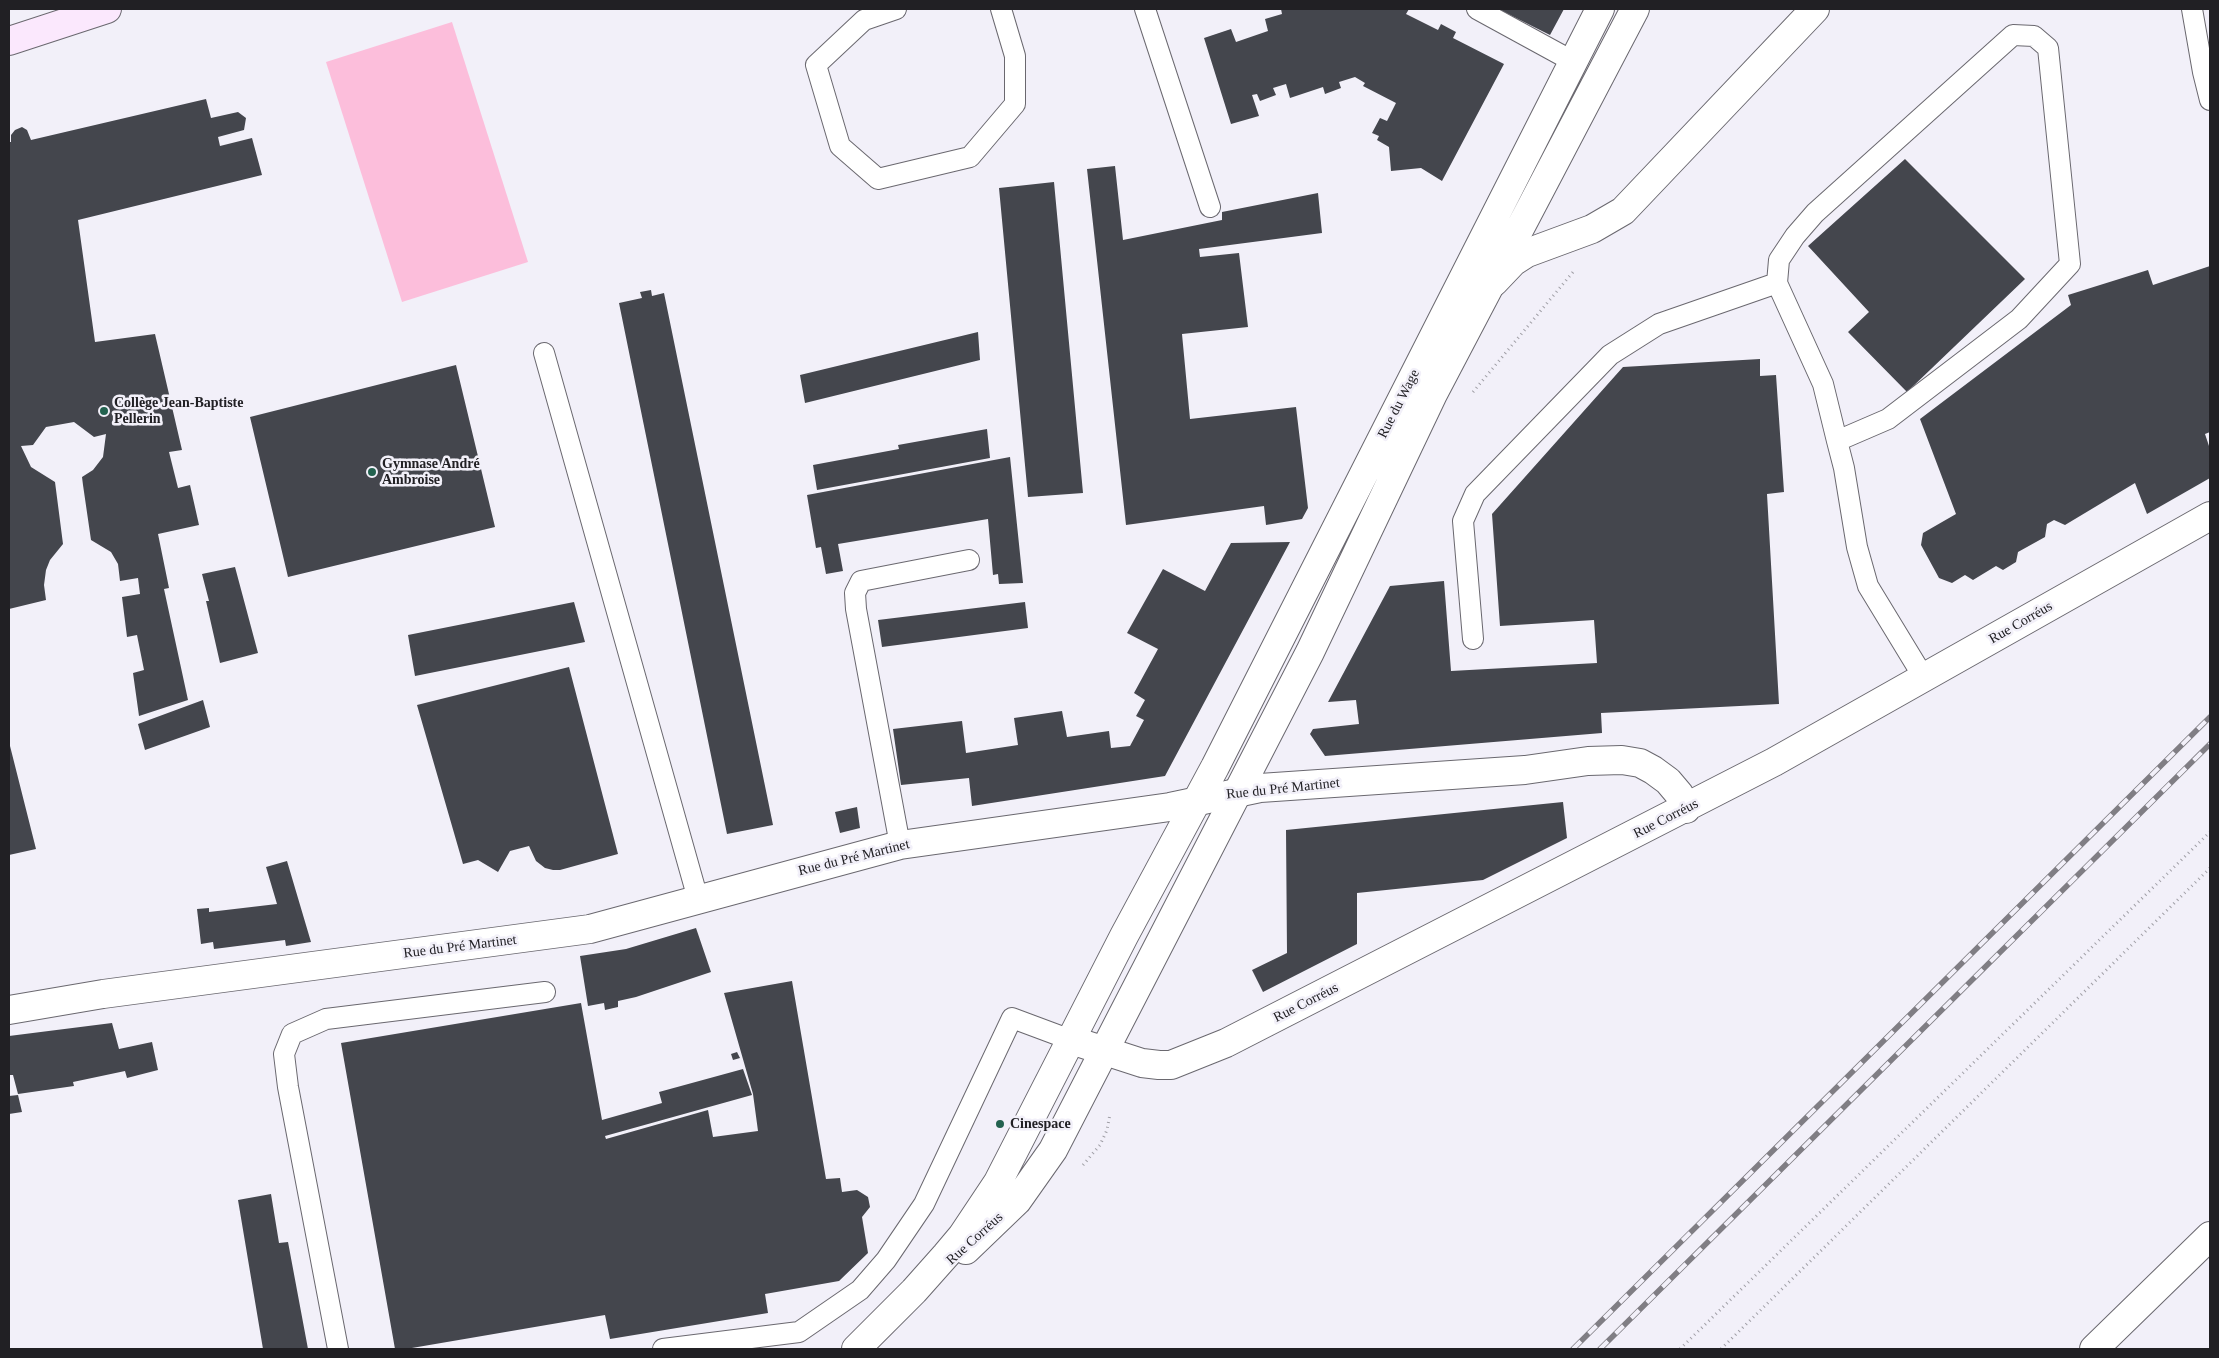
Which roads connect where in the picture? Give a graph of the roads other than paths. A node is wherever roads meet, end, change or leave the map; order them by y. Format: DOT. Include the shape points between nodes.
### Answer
graph roads {
  1 [pos="107,9"];
  2 [pos="896,9"];
  3 [pos="1001,9"];
  4 [pos="1144,9"];
  5 [pos="1477,9"];
  6 [pos="1600,9"];
  7 [pos="1620,9"];
  8 [pos="1635,9"];
  9 [pos="1815,9"];
  10 [pos="2192,9"];
  11 [pos="9,40"];
  12 [pos="1574,62"];
  13 [pos="2206,68"];
  14 [pos="2210,100"];
  15 [pos="1586,101"];
  16 [pos="1210,207"];
  17 [pos="1777,282"];
  18 [pos="1487,291"];
  19 [pos="544,353"];
  20 [pos="1837,441"];
  21 [pos="2210,516"];
  22 [pos="969,560"];
  23 [pos="1473,639"];
  24 [pos="1924,678"];
  25 [pos="1237,792"];
  26 [pos="1198,800"];
  27 [pos="1686,809"];
  28 [pos="900,845"];
  29 [pos="698,899"];
  30 [pos="545,992"];
  31 [pos="9,1010"];
  32 [pos="1071,1040"];
  33 [pos="1104,1052"];
  34 [pos="2210,1236"];
  35 [pos="914,1292"];
  36 [pos="338,1349"];
  37 [pos="663,1349"];
  38 [pos="856,1349"];
  39 [pos="2094,1349"];
  1 -- 11 [label="main road"];
  2 -- 3 [label="lane" via="864,20 816,65 840,146 878,179 970,157 1015,104 1015,56"];
  4 -- 16 [label="lane"];
  5 -- 12 [label="lane"];
  6 -- 12 [label="street, Rue du Wage"];
  7 -- 15 [label="street" via="1599,51"];
  8 -- 15 [label="street, Rue du Wage"];
  9 -- 18 [label="street" via="1623,211 1592,229 1534,248 1518,257"];
  10 -- 13 [label="lane"];
  12 -- 26 [label="street, Rue du Wage"];
  13 -- 14 [label="lane"];
  15 -- 18 [label="street, Rue du Wage"];
  17 -- 20 [label="lane" via="1823,384"];
  17 -- 20 [label="lane" via="1779,260 1815,213 2013,35 2034,36 2048,48 2070,264 2019,320 1888,419"];
  17 -- 23 [label="lane" via="1659,324 1610,355 1475,494 1463,520"];
  18 -- 25 [label="street, Rue du Wage" via="1429,403 1310,652"];
  19 -- 29 [label="lane"];
  20 -- 24 [label="lane" via="1857,547 1868,586"];
  21 -- 24 [label="street, Rue Corréus"];
  22 -- 28 [label="lane" via="861,582 855,593"];
  24 -- 27 [label="street, Rue Corréus"];
  25 -- 26 [label="street, Rue du Pré Martinet"];
  25 -- 27 [label="street, Rue du Pré Martinet" via="1622,760 1640,763 1661,776 1678,794"];
  25 -- 33 [label="street, Rue Corréus"];
  26 -- 28 [label="street, Rue du Pré Martinet" via="1151,810"];
  26 -- 32 [label="street, Rue Corréus"];
  27 -- 33 [label="street, Rue Corréus" via="1211,1050 1172,1065 1142,1063"];
  28 -- 29 [label="street, Rue du Pré Martinet"];
  29 -- 31 [label="street, Rue du Pré Martinet" via="565,933 103,994"];
  30 -- 36 [label="lane" via="326,1019 292,1034 284,1054 288,1087"];
  32 -- 33 [label="street, Rue Corréus"];
  32 -- 35 [label="street, Rue Corréus" via="993,1189 962,1236"];
  32 -- 37 [label="lane" via="1012,1018 924,1204 886,1260 860,1290 799,1332"];
  33 -- 35 [label="street, Rue Corréus" via="1053,1150 1026,1190 981,1237"];
  34 -- 39 [label="street"];
  35 -- 38 [label="street, Rue Corréus"];
}
